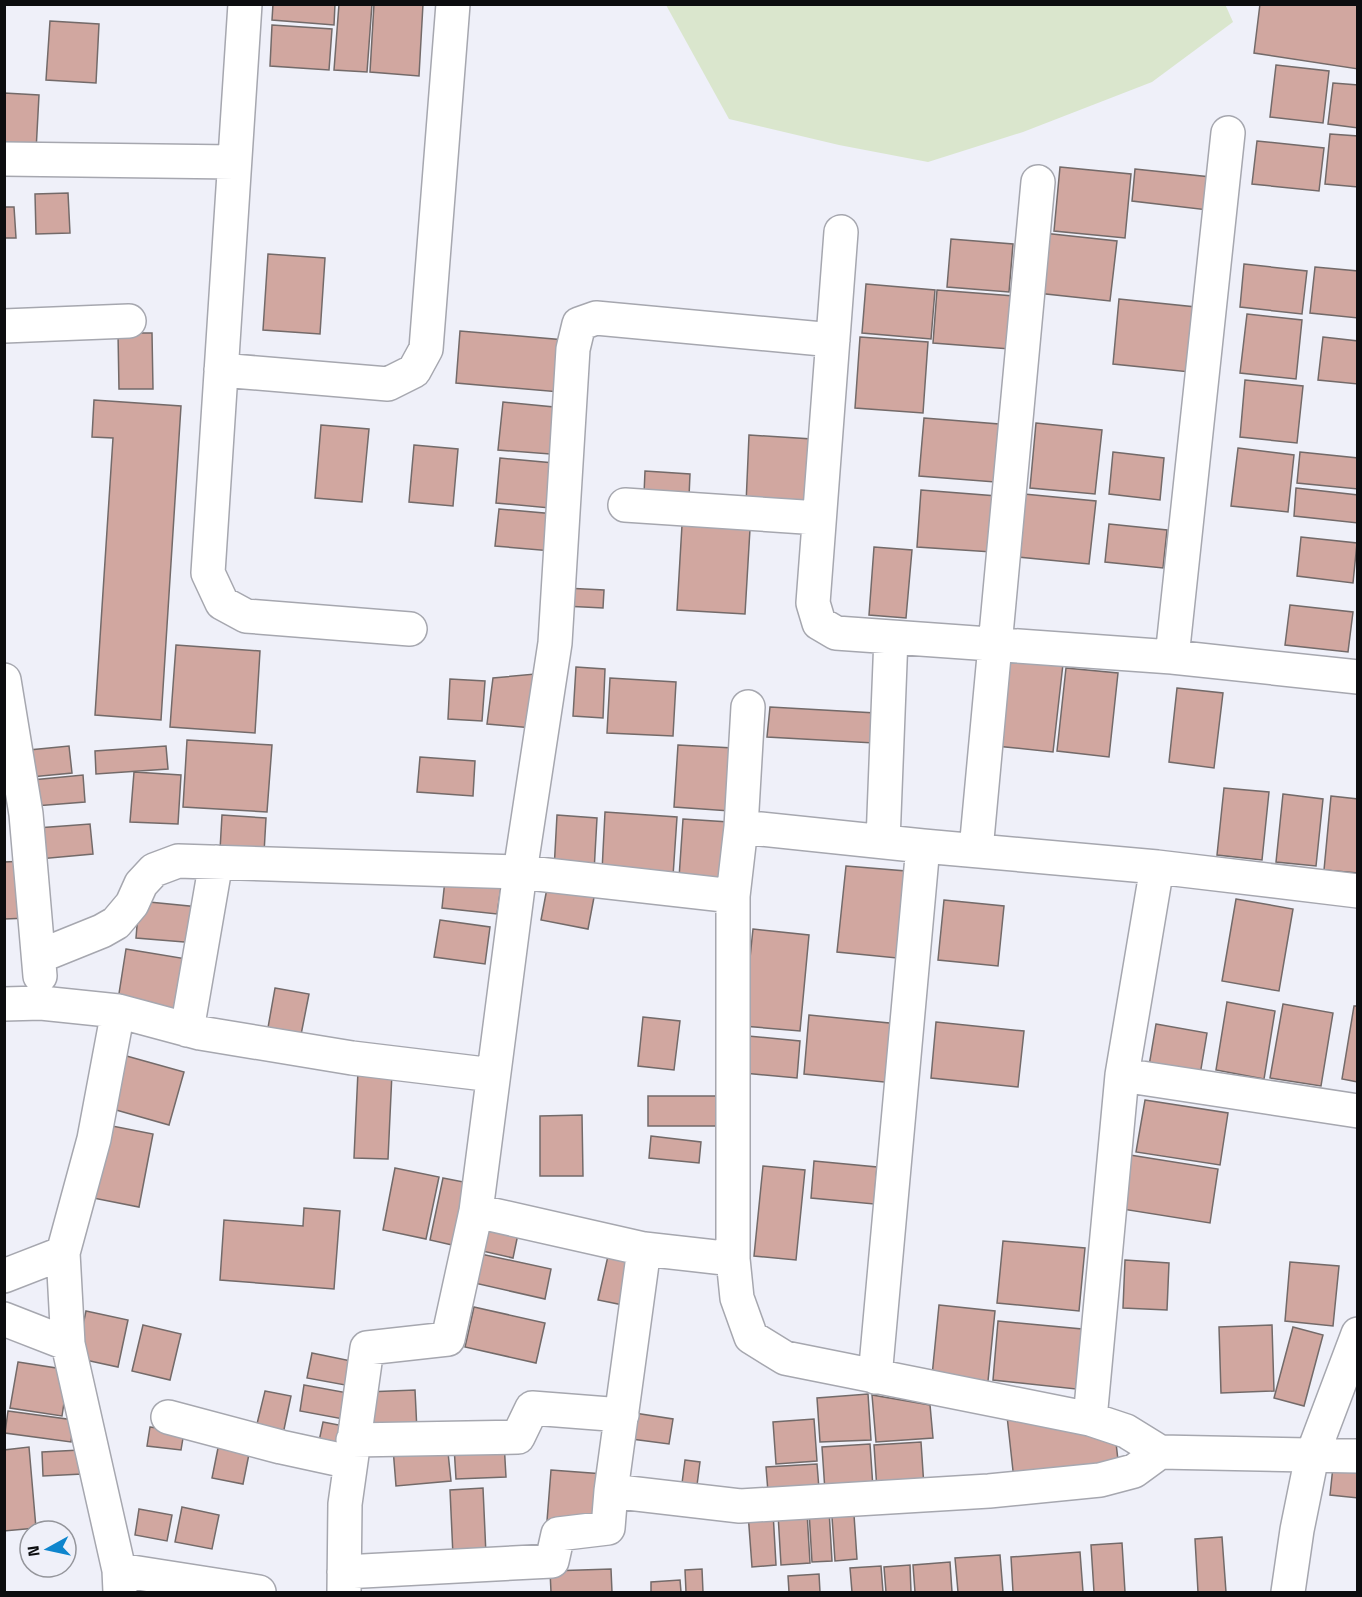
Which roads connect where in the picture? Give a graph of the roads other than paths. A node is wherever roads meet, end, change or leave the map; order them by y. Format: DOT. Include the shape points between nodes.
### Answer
graph roads {
  1 [pos="245,4"];
  2 [pos="453,4"];
  3 [pos="1228,133"];
  4 [pos="4,159"];
  5 [pos="234,162"];
  6 [pos="1038,182"];
  7 [pos="841,232"];
  8 [pos="129,321"];
  9 [pos="4,326"];
  10 [pos="833,340"];
  11 [pos="221,370"];
  12 [pos="625,505"];
  13 [pos="819,518"];
  14 [pos="410,629"];
  15 [pos="891,637"];
  16 [pos="996,644"];
  17 [pos="1172,657"];
  18 [pos="1358,677"];
  19 [pos="4,680"];
  20 [pos="748,707"];
  21 [pos="741,827"];
  22 [pos="883,841"];
  23 [pos="923,846"];
  24 [pos="976,850"];
  25 [pos="216,862"];
  26 [pos="1157,867"];
  27 [pos="520,872"];
  28 [pos="1358,891"];
  29 [pos="733,896"];
  30 [pos="40,956"];
  31 [pos="4,1004"];
  32 [pos="42,1004"];
  33 [pos="118,1011"];
  34 [pos="187,1030"];
  35 [pos="493,1075"];
  36 [pos="1122,1075"];
  37 [pos="1358,1111"];
  38 [pos="476,1211"];
  39 [pos="644,1249"];
  40 [pos="63,1253"];
  41 [pos="733,1259"];
  42 [pos="4,1276"];
  43 [pos="4,1319"];
  44 [pos="1358,1334"];
  45 [pos="68,1344"];
  46 [pos="875,1377"];
  47 [pos="622,1415"];
  48 [pos="168,1418"];
  49 [pos="1090,1419"];
  50 [pos="351,1451"];
  51 [pos="1160,1452"];
  52 [pos="1312,1456"];
  53 [pos="1358,1456"];
  54 [pos="611,1491"];
  55 [pos="120,1581"];
  56 [pos="344,1582"];
  57 [pos="259,1593"];
  58 [pos="1288,1593"];
  1 -- 5 [label="street"];
  2 -- 11 [label="street" via="426,349 414,371 388,384"];
  3 -- 17 [label="street"];
  4 -- 5 [label="street"];
  5 -- 11 [label="street"];
  6 -- 16 [label="street"];
  7 -- 10 [label="street"];
  8 -- 9 [label="street"];
  10 -- 13 [label="street"];
  10 -- 27 [label="street" via="596,318 579,324 572,360 555,643"];
  11 -- 14 [label="street" via="208,573 222,603 246,616"];
  12 -- 13 [label="street"];
  13 -- 15 [label="street" via="813,603 819,623 836,633"];
  15 -- 16 [label="street"];
  15 -- 22 [label="street"];
  16 -- 17 [label="street"];
  16 -- 24 [label="street"];
  17 -- 18 [label="street"];
  19 -- 30 [label="street" via="26,814"];
  20 -- 21 [label="street"];
  21 -- 22 [label="street"];
  21 -- 29 [label="street"];
  22 -- 23 [label="street"];
  23 -- 24 [label="street"];
  23 -- 46 [label="street"];
  24 -- 26 [label="street"];
  25 -- 27 [label="street"];
  25 -- 30 [label="street" via="178,861 154,870 116,923"];
  25 -- 34 [label="street"];
  26 -- 28 [label="street"];
  26 -- 36 [label="street"];
  27 -- 29 [label="street"];
  27 -- 35 [label="street"];
  29 -- 41 [label="street"];
  30 -- 32 [label="street"];
  31 -- 32 [label="street"];
  32 -- 33 [label="street"];
  33 -- 34 [label="street"];
  33 -- 40 [label="street" via="94,1138"];
  34 -- 35 [label="street" via="352,1058"];
  35 -- 38 [label="street"];
  36 -- 37 [label="street"];
  36 -- 49 [label="street"];
  38 -- 39 [label="street"];
  38 -- 50 [label="street" via="448,1339 367,1348"];
  39 -- 41 [label="street"];
  39 -- 47 [label="street"];
  40 -- 42 [label="street"];
  40 -- 45 [label="street"];
  41 -- 46 [label="street" via="737,1298 751,1336 785,1358"];
  43 -- 45 [label="street"];
  44 -- 52 [label="street"];
  45 -- 55 [label="street"];
  46 -- 49 [label="street"];
  47 -- 50 [label="street" via="532,1408 518,1437"];
  47 -- 54 [label="street"];
  48 -- 50 [label="street" via="281,1447"];
  49 -- 51 [label="street" via="1126,1431"];
  50 -- 56 [label="street" via="345,1504"];
  51 -- 52 [label="street"];
  51 -- 54 [label="street" via="1134,1471 1100,1480 990,1491 740,1506"];
  52 -- 53 [label="street"];
  52 -- 58 [label="street"];
  54 -- 56 [label="street" via="608,1527 558,1534 552,1561"];
  55 -- 57 [label="street"];
}
